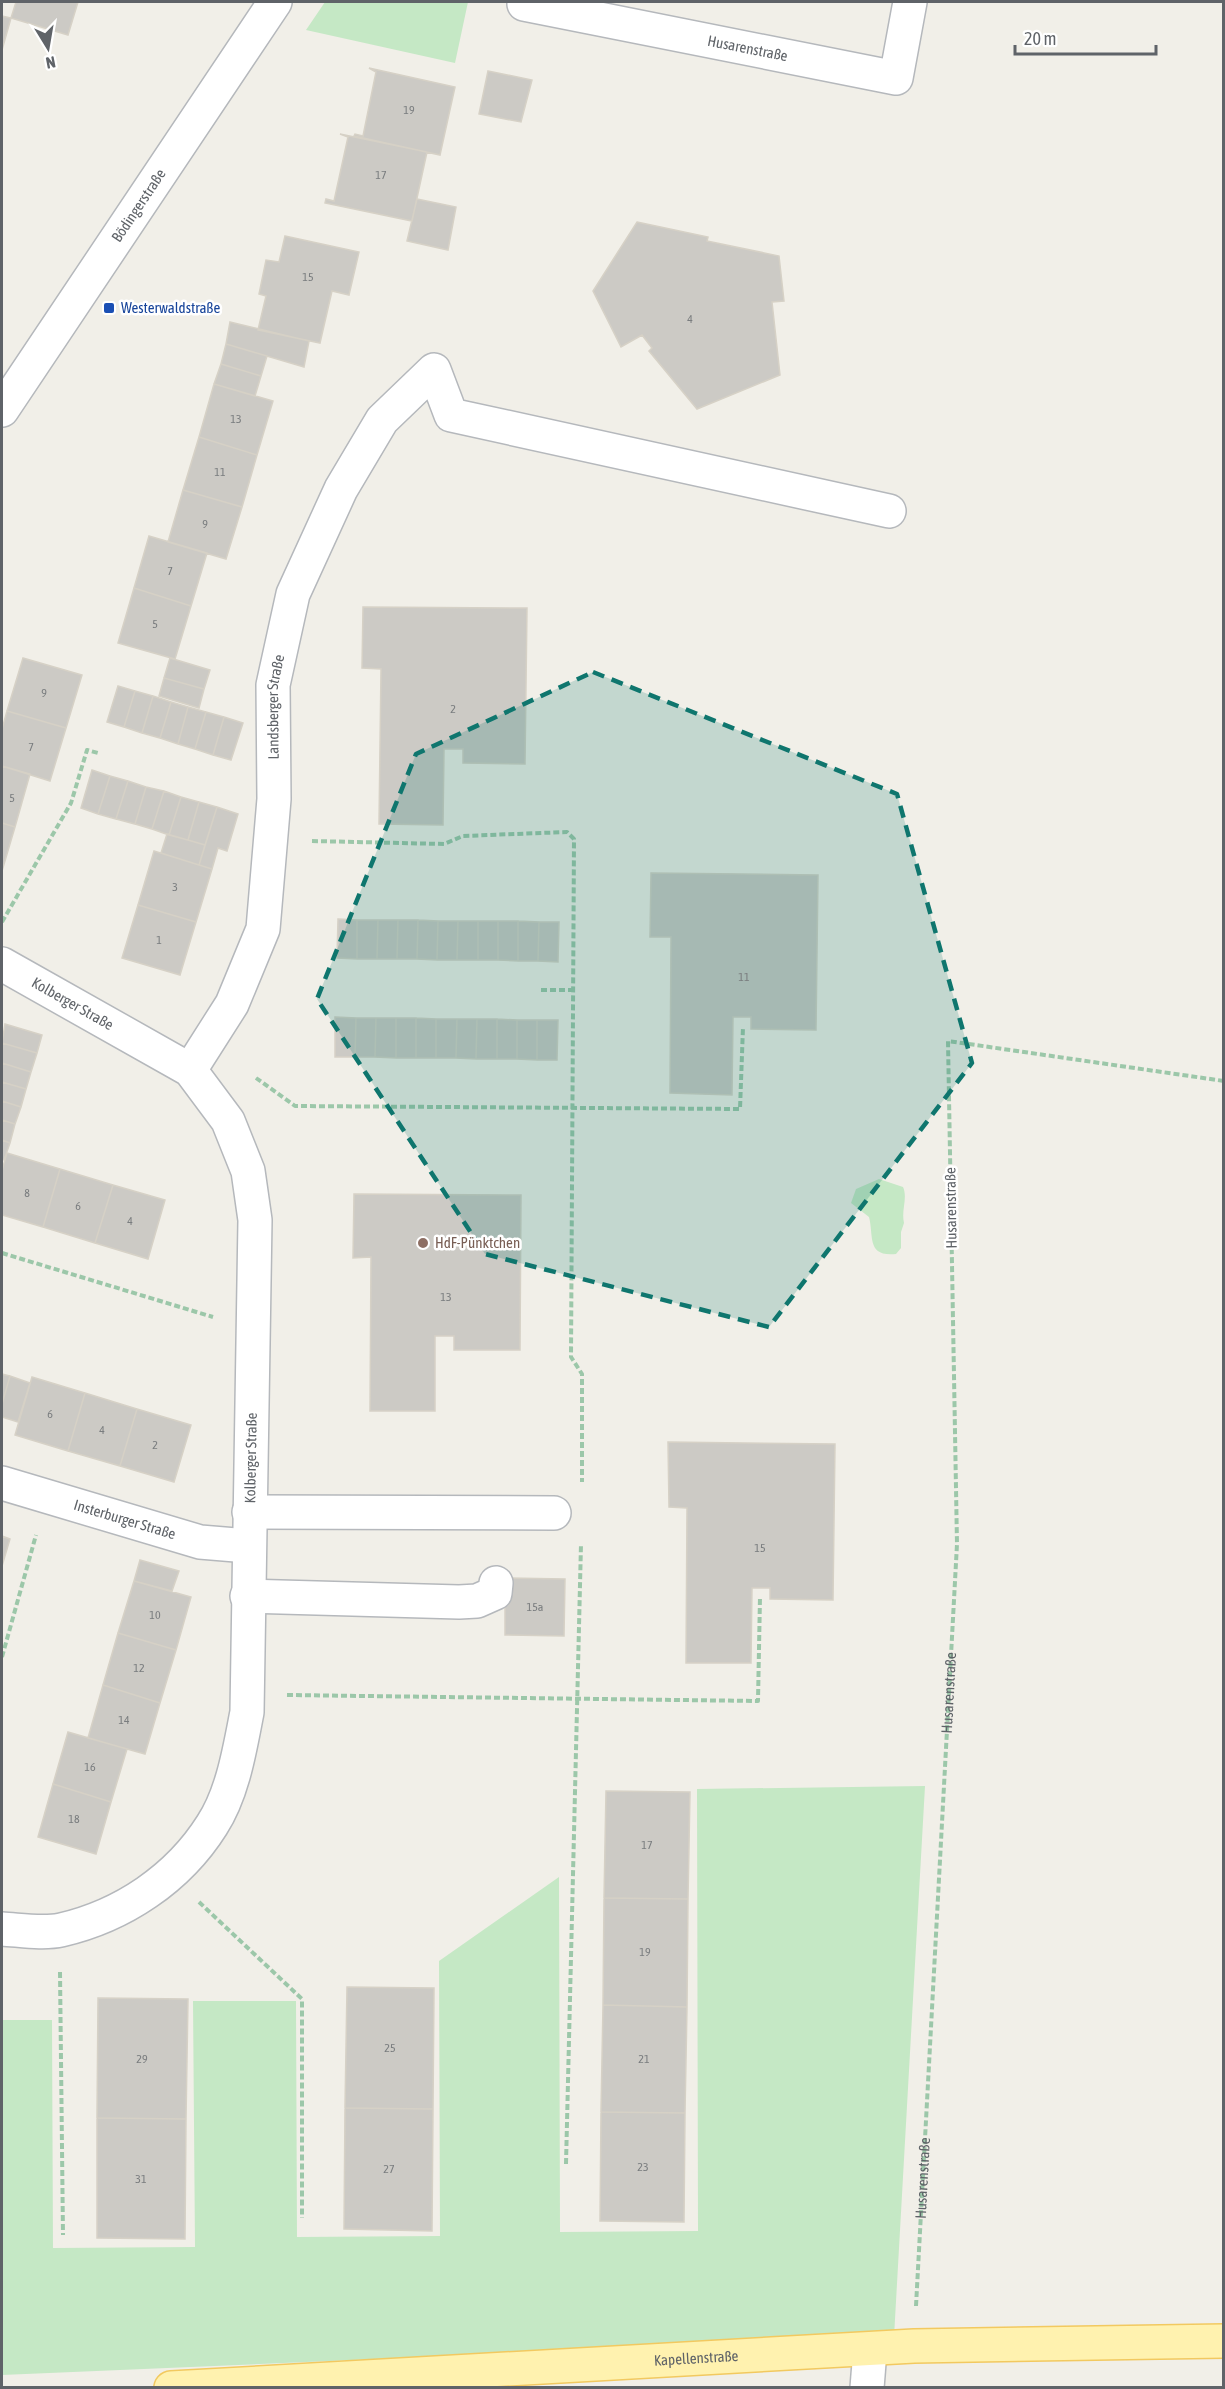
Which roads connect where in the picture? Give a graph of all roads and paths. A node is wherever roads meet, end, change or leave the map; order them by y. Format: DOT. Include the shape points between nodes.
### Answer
graph roads {
  1 [pos="274,2"];
  2 [pos="910,2"];
  3 [pos="524,4"];
  4 [pos="2,410"];
  5 [pos="889,511"];
  6 [pos="98,753"];
  7 [pos="271,840"];
  8 [pos="2,922"];
  9 [pos="2,964"];
  10 [pos="541,990"];
  11 [pos="574,990"];
  12 [pos="743,1027"];
  13 [pos="190,1070"];
  14 [pos="256,1078"];
  15 [pos="1224,1081"];
  16 [pos="573,1108"];
  17 [pos="2,1253"];
  18 [pos="254,1330"];
  19 [pos="2,1483"];
  20 [pos="582,1494"];
  21 [pos="47,1497"];
  22 [pos="249,1512"];
  23 [pos="554,1513"];
  24 [pos="581,1540"];
  25 [pos="248,1546"];
  26 [pos="496,1583"];
  27 [pos="247,1596"];
  28 [pos="760,1597"];
  29 [pos="2,1657"];
  30 [pos="247,1695"];
  31 [pos="576,1698"];
  32 [pos="170,1875"];
  33 [pos="2,1929"];
  34 [pos="60,1930"];
  35 [pos="566,2164"];
  36 [pos="302,2218"];
  37 [pos="63,2235"];
  38 [pos="1224,2341"];
  39 [pos="914,2346"];
  40 [pos="870,2350"];
  41 [pos="171,2388"];
  42 [pos="867,2388"];
  1 -- 4 [label="street, Bödingerstraße"];
  2 -- 3 [label="street, Husarenstraße" via="896,78"];
  5 -- 7 [label="street, Landsberger Straße" via="451,415 434,370 382,420 341,489 292,594 273,685"];
  6 -- 8 [label="path" via="87,750 71,803"];
  7 -- 11 [label="path" via="444,844 463,836 567,832 574,839"];
  7 -- 13 [label="street, Landsberger Straße" via="263,929 232,1004"];
  9 -- 13 [label="street, Kolberger Straße"];
  10 -- 11 [label="path"];
  11 -- 16 [label="path"];
  12 -- 16 [label="path" via="740,1109"];
  13 -- 18 [label="street, Kolberger Straße" via="228,1121 249,1171 255,1220"];
  14 -- 16 [label="path" via="295,1106"];
  15 -- 39 [label="path, Husarenstraße" via="948,1041 957,1544"];
  16 -- 20 [label="path" via="571,1357 582,1374"];
  17 -- 18 [label="path"];
  18 -- 22 [label="street, Kolberger Straße"];
  19 -- 21 [label="street, Insterburger Straße"];
  21 -- 25 [label="street, Insterburger Straße" via="200,1542"];
  21 -- 29 [label="path"];
  22 -- 23 [label="street"];
  22 -- 25 [label="street, Kolberger Straße"];
  24 -- 31 [label="path"];
  25 -- 27 [label="street, Kolberger Straße"];
  26 -- 27 [label="street" via="495,1593 488,1598 468,1601"];
  27 -- 30 [label="street, Kolberger Straße"];
  28 -- 31 [label="path" via="758,1701"];
  30 -- 31 [label="path"];
  30 -- 32 [label="street, Kolberger Straße" via="236,1769 213,1825"];
  31 -- 35 [label="path"];
  32 -- 34 [label="street, Kolberger Straße" via="124,1908"];
  32 -- 36 [label="path" via="302,1999"];
  33 -- 34 [label="street, Kolberger Straße"];
  34 -- 37 [label="path"];
  38 -- 39 [label="main road, Kapellenstraße"];
  39 -- 40 [label="main road, Kapellenstraße"];
  40 -- 41 [label="main road, Kapellenstraße"];
  40 -- 42 [label="street"];
}
